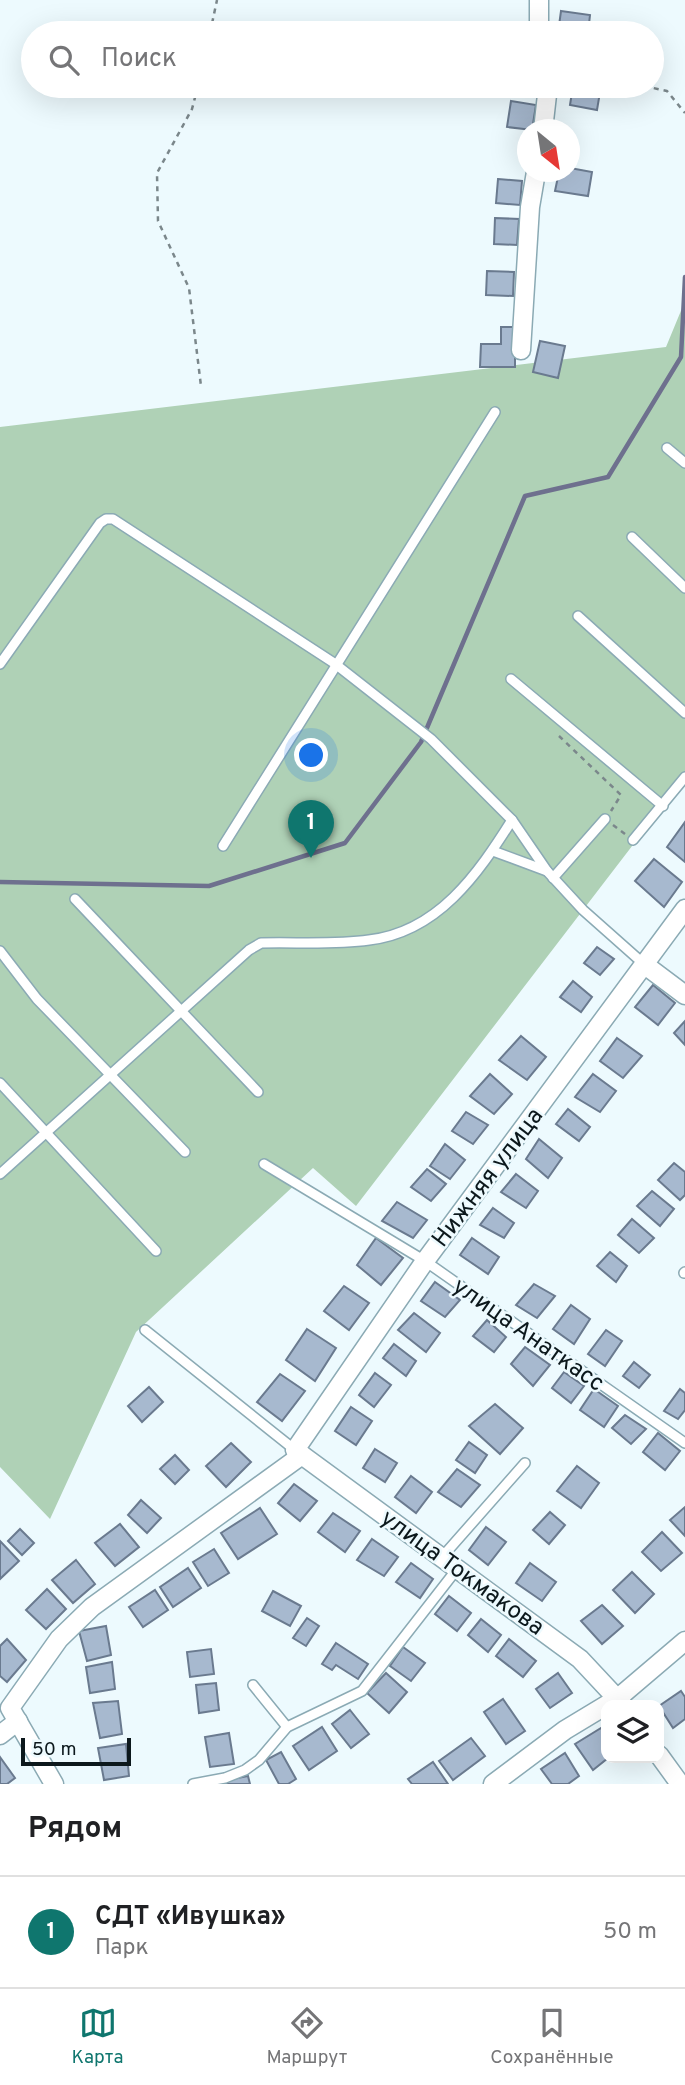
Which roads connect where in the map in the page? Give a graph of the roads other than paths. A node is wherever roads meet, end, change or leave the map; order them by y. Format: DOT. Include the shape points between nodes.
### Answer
graph roads {
  1 [pos="539,0"];
  2 [pos="540,21"];
  3 [pos="547,98"];
  4 [pos="544,119"];
  5 [pos="534,182"];
  6 [pos="521,350"];
  7 [pos="495,412"];
  8 [pos="667,448"];
  9 [pos="685,463"];
  10 [pos="632,537"];
  11 [pos="685,588"];
  12 [pos="578,616"];
  13 [pos="0,663"];
  14 [pos="334,663"];
  15 [pos="511,679"];
  16 [pos="685,713"];
  17 [pos="685,777"];
  18 [pos="663,806"];
  19 [pos="605,819"];
  20 [pos="512,820"];
  21 [pos="634,840"];
  22 [pos="223,845"];
  23 [pos="493,851"];
  24 [pos="550,875"];
  25 [pos="75,899"];
  26 [pos="685,909"];
  27 [pos="0,951"];
  28 [pos="645,965"];
  29 [pos="685,995"];
  30 [pos="182,1010"];
  31 [pos="108,1074"];
  32 [pos="0,1083"];
  33 [pos="258,1092"];
  34 [pos="46,1131"];
  35 [pos="185,1152"];
  36 [pos="264,1164"];
  37 [pos="0,1174"];
  38 [pos="156,1251"];
  39 [pos="425,1261"];
  40 [pos="145,1331"];
  41 [pos="685,1443"];
  42 [pos="298,1452"];
  43 [pos="525,1463"];
  44 [pos="443,1556"];
  45 [pos="458,1567"];
  46 [pos="685,1641"];
  47 [pos="253,1685"];
  48 [pos="618,1700"];
  49 [pos="622,1700"];
  50 [pos="10,1709"];
  51 [pos="601,1712"];
  52 [pos="286,1727"];
  53 [pos="0,1735"];
  54 [pos="664,1762"];
  55 [pos="54,1784"];
  56 [pos="193,1784"];
  57 [pos="493,1784"];
  58 [pos="680,1784"];
  1 -- 2 [label="street"];
  3 -- 4 [label="street"];
  5 -- 6 [label="street"];
  7 -- 14 [label="lane"];
  8 -- 9 [label="lane"];
  10 -- 11 [label="lane"];
  12 -- 16 [label="lane"];
  13 -- 14 [label="lane" via="106,519 113,519"];
  14 -- 20 [label="lane" via="431,739"];
  14 -- 22 [label="lane"];
  15 -- 18 [label="lane"];
  17 -- 18 [label="lane"];
  18 -- 21 [label="lane"];
  19 -- 24 [label="lane"];
  20 -- 23 [label="lane"];
  20 -- 24 [label="lane"];
  23 -- 24 [label="lane"];
  23 -- 30 [label="lane" via="458,895 422,922 369,940 261,943"];
  24 -- 28 [label="lane"];
  25 -- 30 [label="lane"];
  26 -- 28 [label="street, Нижняя улица"];
  27 -- 31 [label="lane" via="37,999"];
  28 -- 29 [label="street"];
  28 -- 39 [label="street, Нижняя улица"];
  30 -- 31 [label="lane"];
  30 -- 33 [label="lane"];
  31 -- 34 [label="lane"];
  31 -- 35 [label="lane"];
  32 -- 34 [label="lane"];
  34 -- 37 [label="lane"];
  34 -- 38 [label="lane"];
  36 -- 39 [label="lane, улица Анаткасс"];
  39 -- 41 [label="lane, улица Анаткасс"];
  39 -- 42 [label="street, Нижняя улица"];
  40 -- 42 [label="lane"];
  42 -- 44 [label="street, улица Токмакова"];
  42 -- 50 [label="street, Нижняя улица" via="92,1607 60,1639"];
  43 -- 44 [label="lane"];
  44 -- 45 [label="street, улица Токмакова"];
  45 -- 48 [label="street, улица Токмакова" via="580,1659"];
  45 -- 52 [label="lane" via="362,1691"];
  46 -- 49 [label="street"];
  47 -- 52 [label="lane"];
  50 -- 53 [label="street, Нижняя улица"];
  50 -- 55 [label="street"];
  51 -- 57 [label="street" via="565,1730"];
  52 -- 56 [label="lane" via="245,1770"];
  54 -- 58 [label="street"];
}
